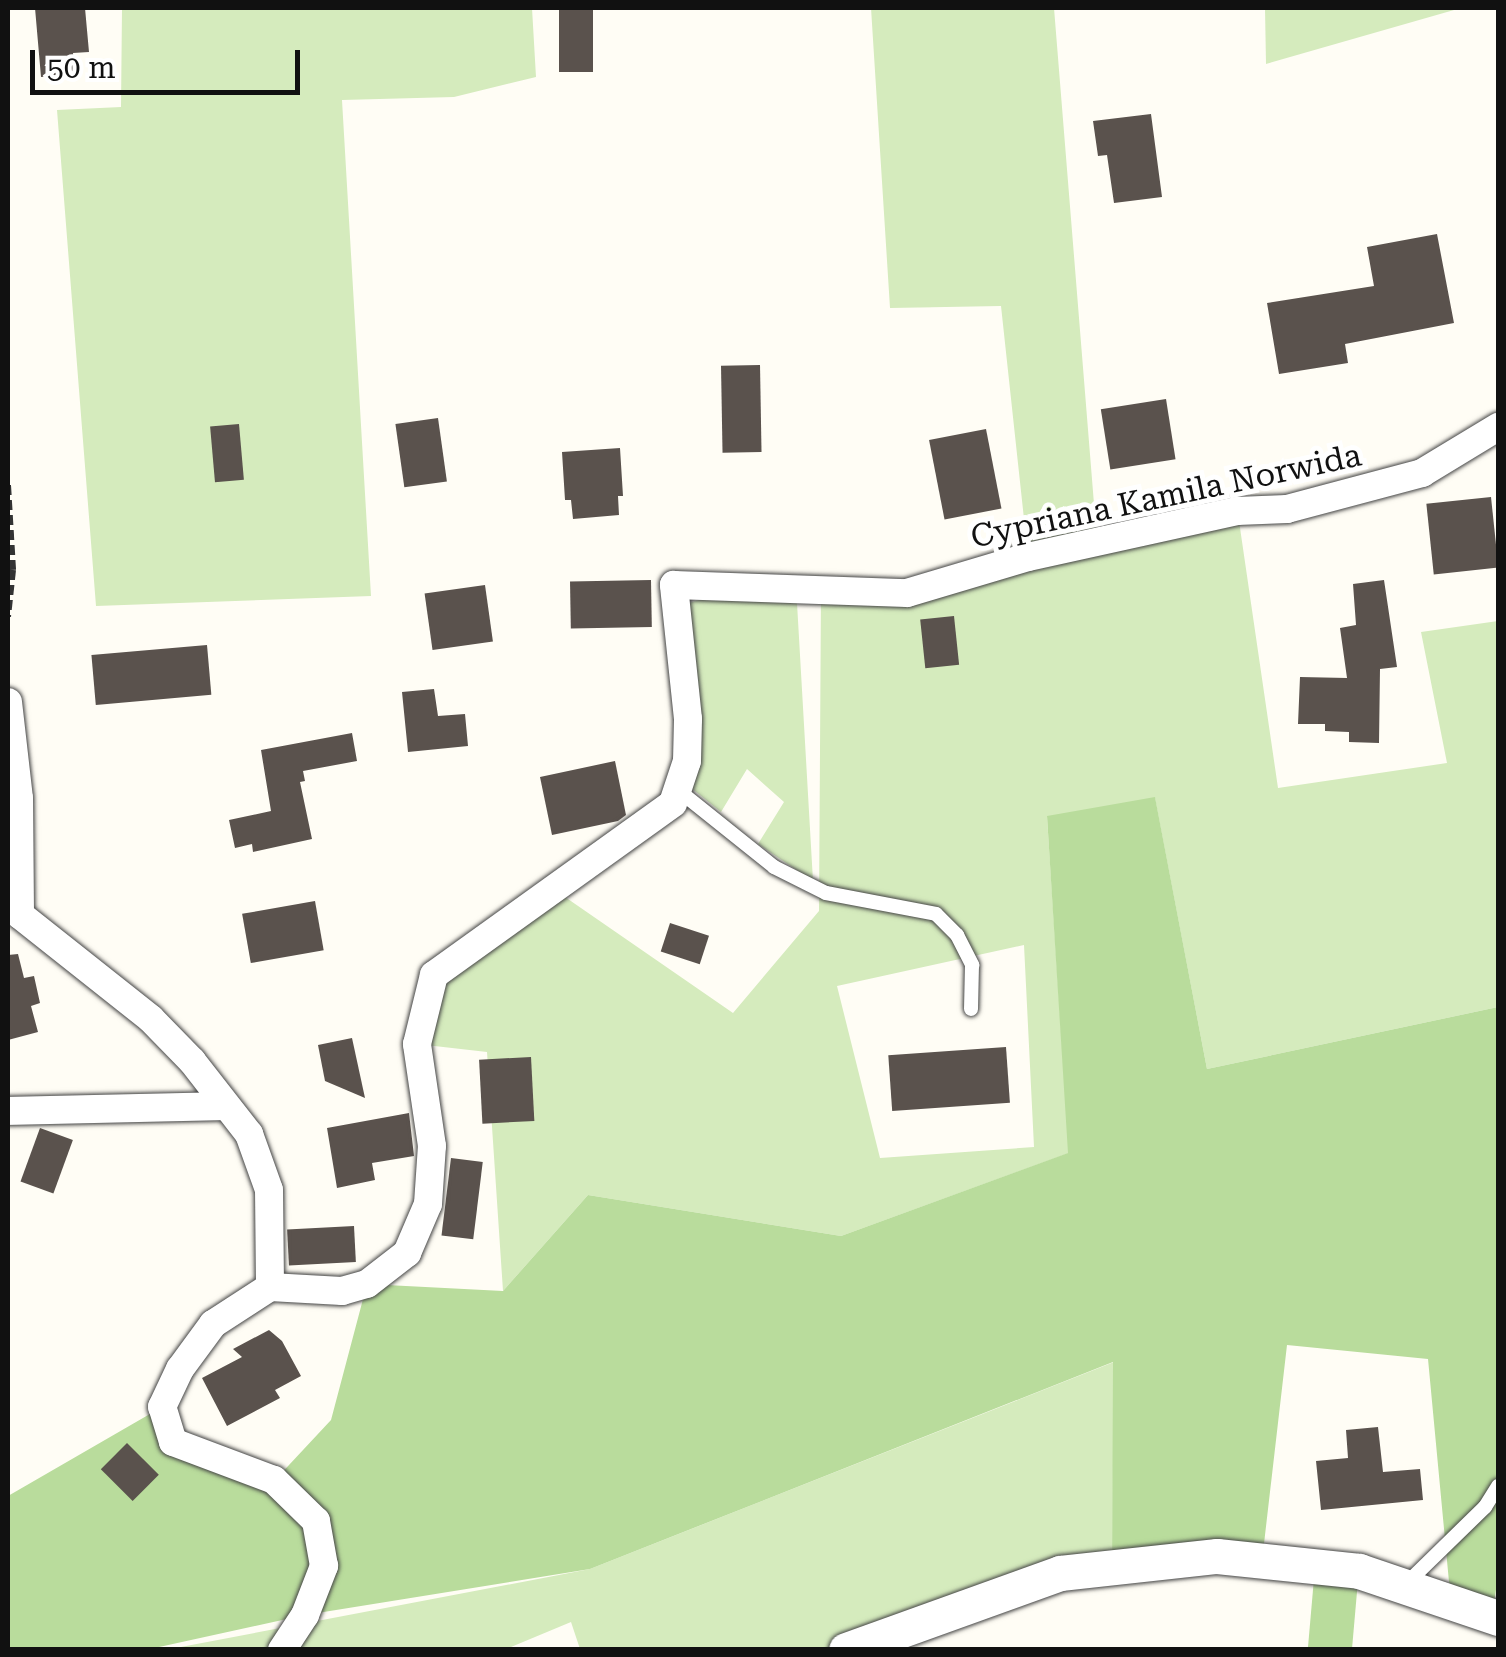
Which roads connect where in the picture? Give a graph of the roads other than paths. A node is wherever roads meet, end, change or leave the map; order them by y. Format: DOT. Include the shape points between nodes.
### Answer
graph roads {
  1 [pos="1498,428"];
  2 [pos="8,702"];
  3 [pos="677,789"];
  4 [pos="971,1009"];
  5 [pos="225,1106"];
  6 [pos="8,1111"];
  7 [pos="270,1287"];
  8 [pos="1498,1486"];
  9 [pos="1404,1586"];
  10 [pos="1498,1618"];
  11 [pos="282,1650"];
  12 [pos="846,1650"];
  1 -- 3 [label="street, Cypriana Kamila Norwida" via="1422,474 1287,510 1238,511 1028,557 907,593 674,586 688,719 687,761"];
  2 -- 5 [label="street" via="19,798 20,916 152,1019"];
  3 -- 4 [label="lane" via="774,867 826,892 936,914 958,934 972,965"];
  3 -- 7 [label="street" via="673,803 434,975 417,1044 432,1146 428,1204 407,1253 367,1284 342,1292"];
  5 -- 6 [label="street"];
  5 -- 7 [label="street" via="250,1134 269,1190"];
  7 -- 11 [label="street" via="213,1324 162,1407 173,1442 274,1480 316,1521 324,1566"];
  8 -- 9 [label="lane"];
  9 -- 10 [label="street"];
  9 -- 12 [label="street" via="1359,1572 1217,1556 1060,1572"];
}
